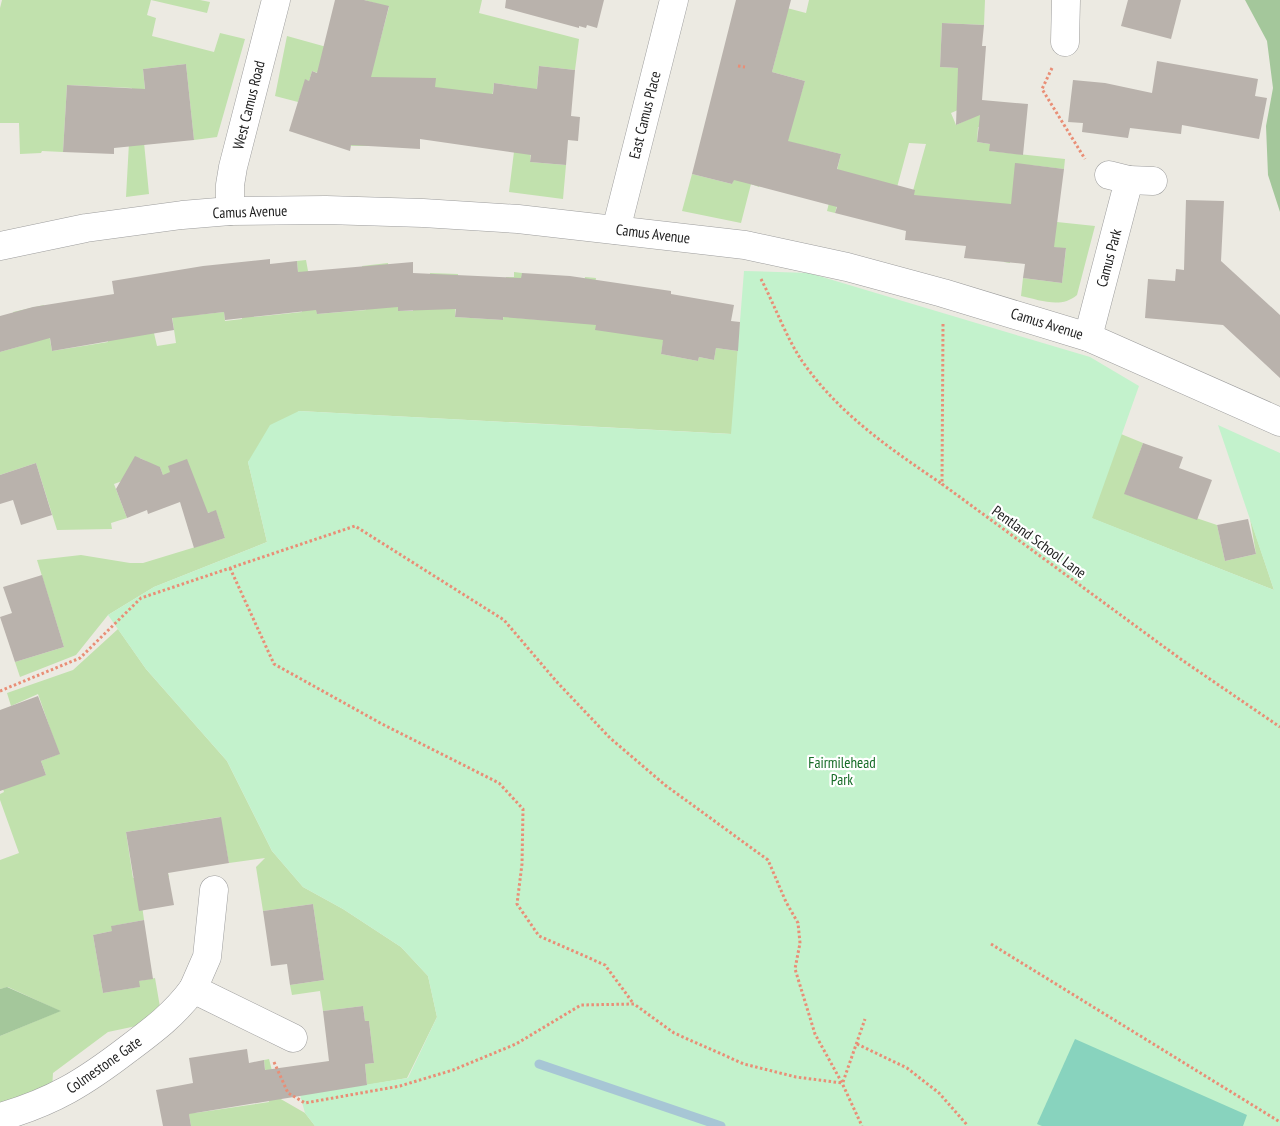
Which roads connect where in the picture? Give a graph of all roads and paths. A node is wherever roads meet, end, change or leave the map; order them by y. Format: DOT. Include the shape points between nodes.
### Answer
graph roads {
  1 [pos="276,0"];
  2 [pos="674,0"];
  3 [pos="1066,0"];
  4 [pos="1065,42"];
  5 [pos="738,66"];
  6 [pos="745,67"];
  7 [pos="1130,179"];
  8 [pos="230,211"];
  9 [pos="616,230"];
  10 [pos="745,245"];
  11 [pos="0,246"];
  12 [pos="944,293"];
  13 [pos="1088,336"];
  14 [pos="1280,422"];
  15 [pos="942,484"];
  16 [pos="230,568"];
  17 [pos="0,691"];
  18 [pos="1280,727"];
  19 [pos="214,890"];
  20 [pos="991,944"];
  21 [pos="193,989"];
  22 [pos="634,1004"];
  23 [pos="865,1019"];
  24 [pos="259,1022"];
  25 [pos="293,1038"];
  26 [pos="857,1044"];
  27 [pos="842,1082"];
  28 [pos="0,1117"];
  29 [pos="1280,1122"];
  30 [pos="862,1126"];
  31 [pos="968,1126"];
  1 -- 8 [label="street, West Camus Road" via="231,177"];
  2 -- 9 [label="street, East Camus Place"];
  3 -- 4 [label="street"];
  4 -- 7 [label="path" via="1042,89 1087,161"];
  5 -- 6 [label="path"];
  7 -- 13 [label="street, Camus Park"];
  8 -- 9 [label="street, Camus Avenue" via="423,212"];
  8 -- 11 [label="street, Camus Avenue" via="109,224"];
  9 -- 10 [label="street, Camus Avenue"];
  10 -- 12 [label="street, Camus Avenue" via="847,267"];
  10 -- 15 [label="path, Pentland School Lane" via="802,360 828,393 862,428"];
  12 -- 13 [label="street, Camus Avenue"];
  12 -- 15 [label="path"];
  13 -- 14 [label="street, Camus Avenue"];
  15 -- 18 [label="path, Pentland School Lane" via="1182,660"];
  16 -- 17 [label="path" via="140,598 80,658"];
  16 -- 22 [label="path" via="274,664 382,724 500,783 523,809 517,904 539,936 605,965"];
  16 -- 27 [label="path" via="355,526 504,620 610,738 665,785 768,860 798,923 800,943 795,970 815,1034"];
  19 -- 21 [label="street, Colmestone Gate" via="207,957"];
  20 -- 29 [label="path"];
  21 -- 24 [label="street"];
  21 -- 28 [label="street, Colmestone Gate" via="178,1009 158,1027 88,1080 32,1108"];
  22 -- 24 [label="path" via="581,1005 516,1044 454,1070 400,1086 305,1103 292,1097 284,1087"];
  22 -- 27 [label="path" via="674,1033 744,1064 796,1077"];
  23 -- 26 [label="path"];
  24 -- 25 [label="street"];
  26 -- 27 [label="path"];
  26 -- 31 [label="path" via="907,1068 939,1093"];
  27 -- 30 [label="path"];
}
